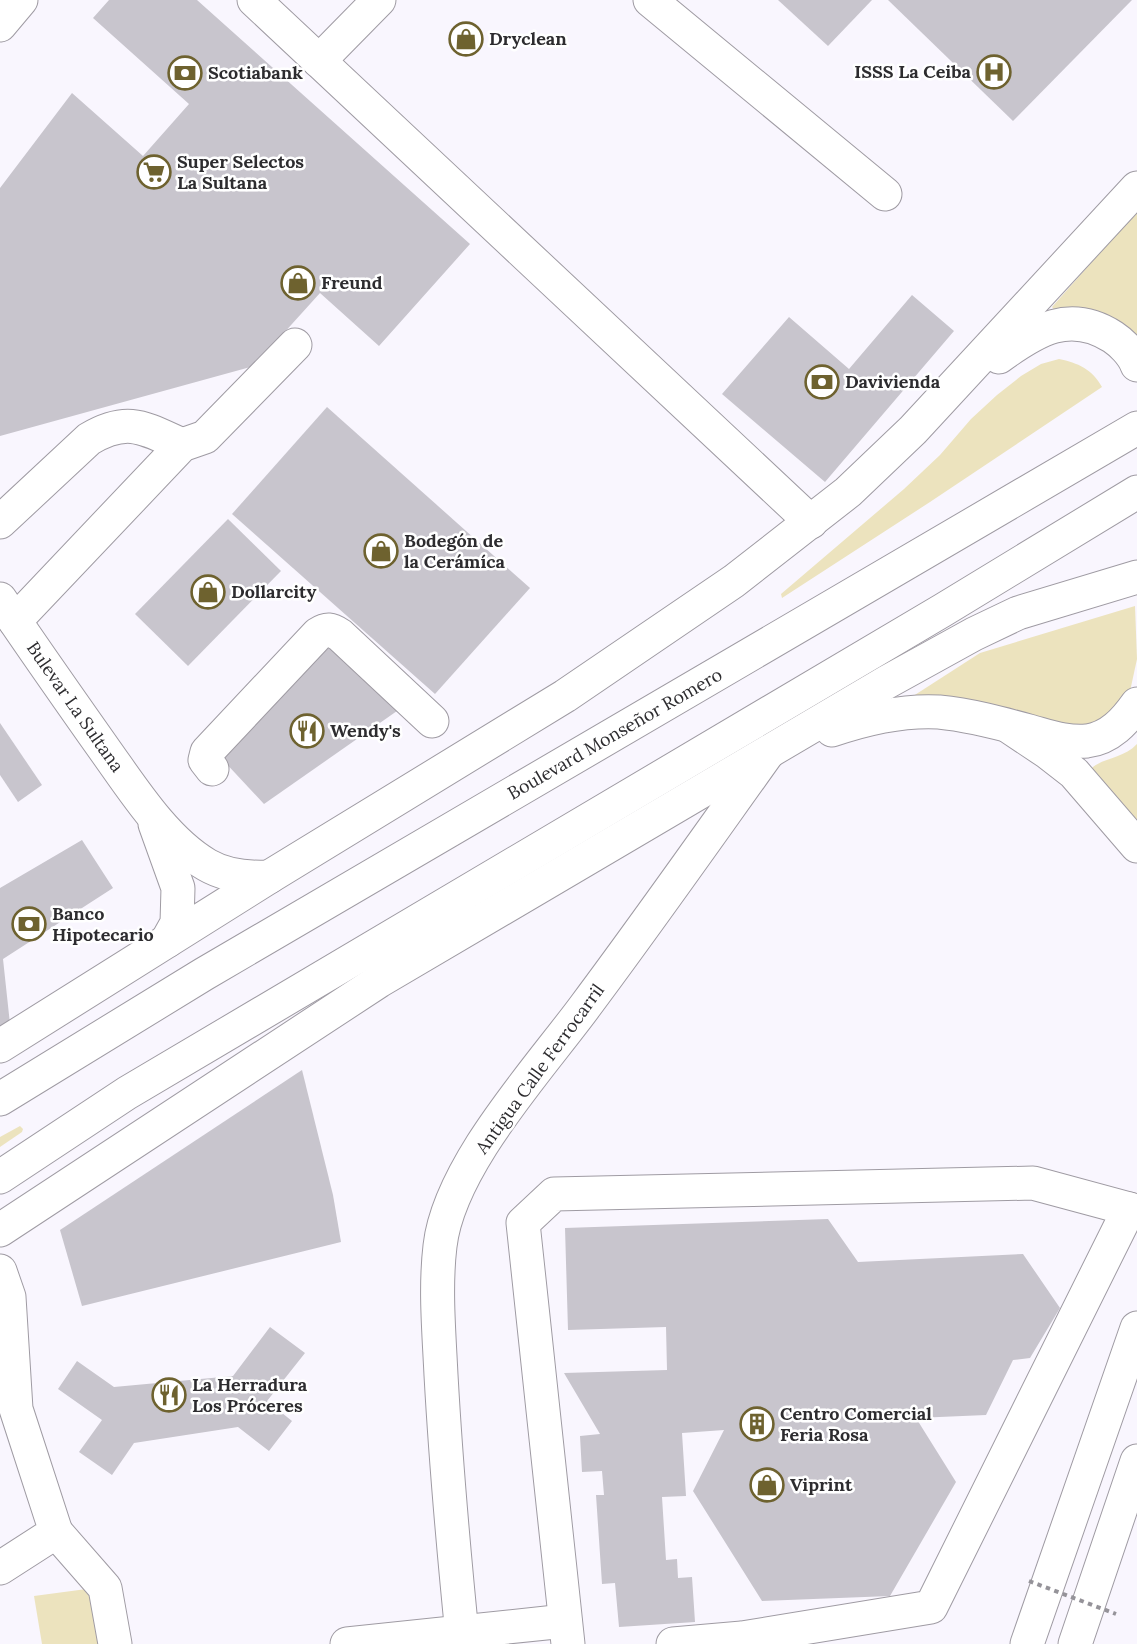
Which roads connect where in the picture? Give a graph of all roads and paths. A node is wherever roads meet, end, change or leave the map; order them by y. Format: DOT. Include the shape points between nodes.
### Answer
graph roads {
  1 [pos="21,0"];
  2 [pos="255,0"];
  3 [pos="379,0"];
  4 [pos="650,0"];
  5 [pos="0,25"];
  6 [pos="319,61"];
  7 [pos="1137,188"];
  8 [pos="885,194"];
  9 [pos="295,345"];
  10 [pos="1137,364"];
  11 [pos="945,396"];
  12 [pos="1137,428"];
  13 [pos="182,444"];
  14 [pos="1137,492"];
  15 [pos="0,522"];
  16 [pos="811,522"];
  17 [pos="1125,581"];
  18 [pos="7,610"];
  19 [pos="1137,704"];
  20 [pos="432,721"];
  21 [pos="1005,724"];
  22 [pos="767,754"];
  23 [pos="212,769"];
  24 [pos="151,814"];
  25 [pos="1137,846"];
  26 [pos="269,877"];
  27 [pos="167,941"];
  28 [pos="0,1046"];
  29 [pos="0,1099"];
  30 [pos="0,1177"];
  31 [pos="35,1205"];
  32 [pos="1133,1210"];
  33 [pos="0,1224"];
  34 [pos="0,1230"];
  35 [pos="0,1271"];
  36 [pos="1137,1328"];
  37 [pos="1137,1461"];
  38 [pos="56,1532"];
  39 [pos="0,1568"];
  40 [pos="1029,1581"];
  41 [pos="1116,1614"];
  42 [pos="567,1633"];
  43 [pos="462,1638"];
  44 [pos="419,1640"];
  45 [pos="115,1644"];
  46 [pos="347,1644"];
  47 [pos="673,1644"];
  48 [pos="1027,1644"];
  49 [pos="1075,1644"];
  1 -- 5 [label="main road"];
  2 -- 6 [label="main road"];
  3 -- 6 [label="main road"];
  4 -- 8 [label="main road"];
  6 -- 16 [label="main road"];
  7 -- 11 [label="main road"];
  9 -- 13 [label="main road" via="205,437"];
  10 -- 11 [label="main road" via="1120,342 1098,327 1079,323 1055,325 1026,337"];
  11 -- 16 [label="main road" via="848,492"];
  12 -- 29 [label="main road, Boulevard Monseñor Romero" via="204,974"];
  13 -- 15 [label="main road" via="146,429 117,426 101,432"];
  13 -- 18 [label="main road"];
  14 -- 30 [label="main road" via="127,1093"];
  16 -- 26 [label="main road" via="690,612 565,696"];
  17 -- 22 [label="main road" via="1018,613 974,634"];
  18 -- 24 [label="main road, Bulevar La Sultana"];
  19 -- 21 [label="main road" via="1118,728 1089,741 1067,741"];
  20 -- 23 [label="main road" via="340,635 332,629 325,630 207,753 205,760"];
  21 -- 22 [label="main road" via="939,712 907,712 877,716"];
  21 -- 25 [label="main road" via="1074,773"];
  22 -- 31 [label="main road" via="379,981"];
  22 -- 43 [label="main road, Antigua Calle Ferrocarril" via="498,1121 474,1159 448,1214 440,1245 438,1307 445,1457"];
  24 -- 26 [label="main road, Bulevar La Sultana" via="206,864 226,874"];
  24 -- 27 [label="main road, Bulevar La Sultana" via="178,888 177,923"];
  26 -- 27 [label="main road"];
  27 -- 28 [label="main road"];
  31 -- 33 [label="main road"];
  31 -- 34 [label="main road"];
  32 -- 42 [label="main road" via="1033,1183 554,1194 523,1223"];
  32 -- 47 [label="main road" via="931,1607 742,1638"];
  35 -- 38 [label="main road" via="9,1297 16,1409"];
  36 -- 48 [label="main road"];
  37 -- 49 [label="main road"];
  38 -- 39 [label="main road"];
  38 -- 45 [label="main road" via="105,1588"];
  40 -- 41 [label="path, bridge"];
  42 -- 43 [label="main road"];
  43 -- 44 [label="main road"];
  44 -- 46 [label="main road"];
}
